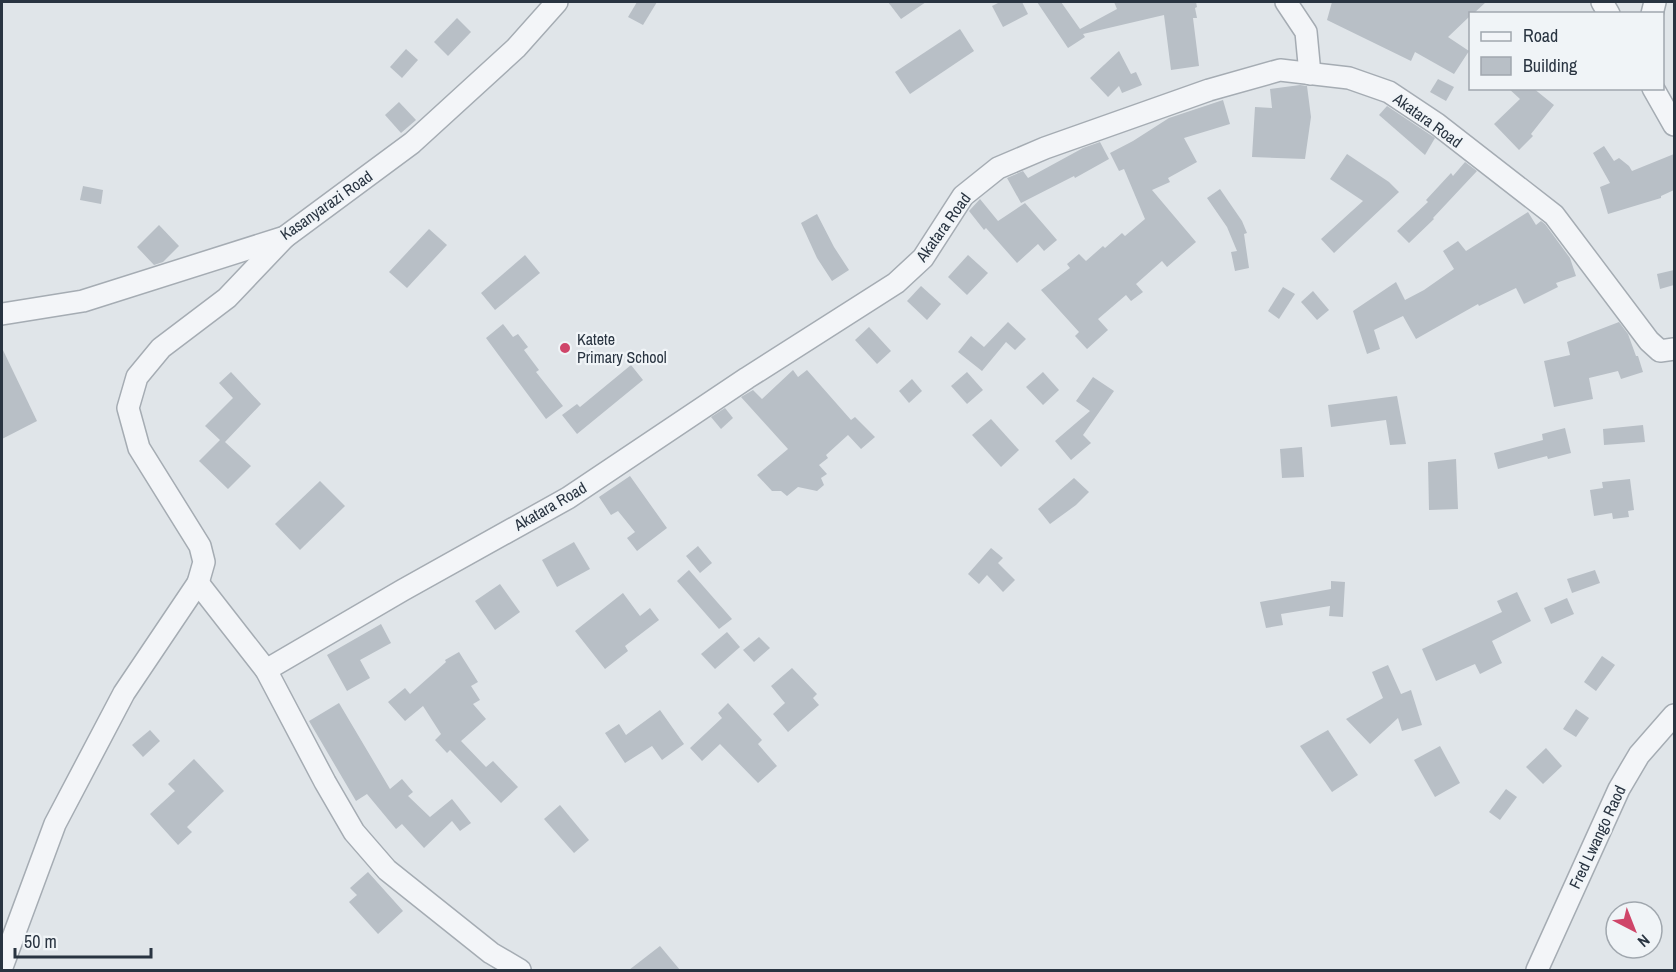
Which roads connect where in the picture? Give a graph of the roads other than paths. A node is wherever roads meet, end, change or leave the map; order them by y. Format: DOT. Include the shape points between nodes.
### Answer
graph roads {
  1 [pos="557,2"];
  2 [pos="1286,2"];
  3 [pos="1310,74"];
  4 [pos="1654,90"];
  5 [pos="1674,125"];
  6 [pos="285,237"];
  7 [pos="2,314"];
  8 [pos="1674,350"];
  9 [pos="198,583"];
  10 [pos="266,670"];
  11 [pos="1674,715"];
  12 [pos="2,967"];
  13 [pos="520,970"];
  14 [pos="1537,970"];
  1 -- 6 [label="street, Kasanyarazi Road" via="516,48 412,143"];
  2 -- 3 [label="street" via="1306,32"];
  3 -- 8 [label="street, Akatara Road" via="1349,78 1389,92 1437,124 1554,215 1649,341 1660,351"];
  3 -- 10 [label="street, Akatara Road" via="1280,70 1209,90 998,168 963,196 923,258 896,283 568,498"];
  4 -- 5 [label="street"];
  6 -- 7 [label="street, Kasanyarazi Road" via="83,301"];
  6 -- 9 [label="street" via="227,298 161,348 137,377 128,408 139,448 200,546 204,562"];
  9 -- 10 [label="street"];
  9 -- 12 [label="street" via="124,693 55,824"];
  10 -- 13 [label="street" via="354,832 387,870 491,952"];
  11 -- 14 [label="street, Fred Lwango Raod" via="1639,755 1619,789"];
}
